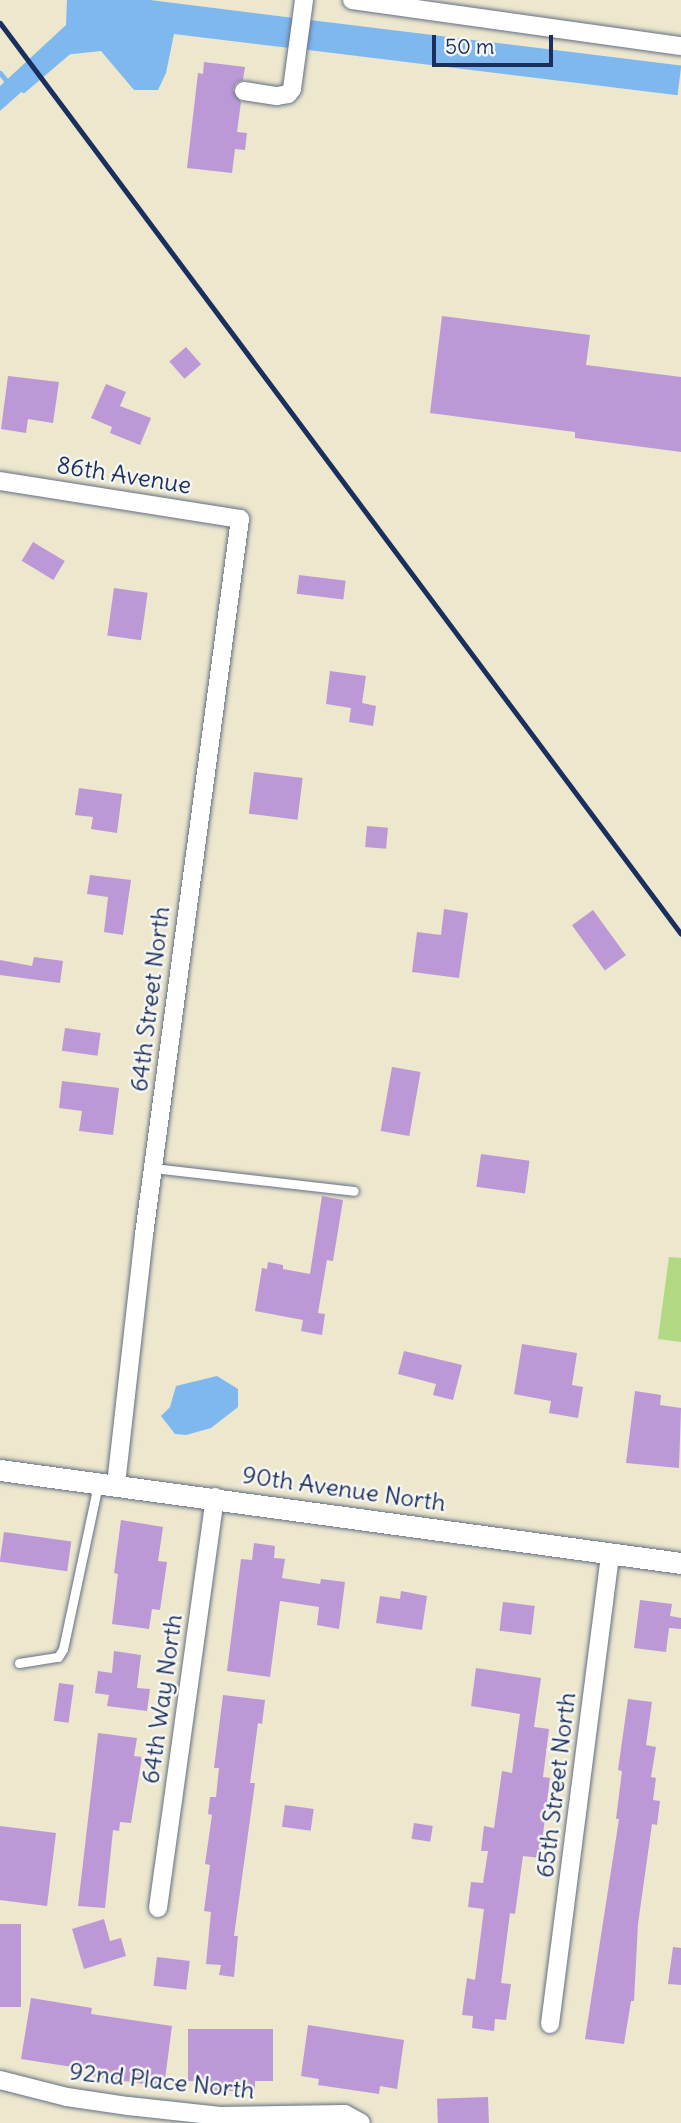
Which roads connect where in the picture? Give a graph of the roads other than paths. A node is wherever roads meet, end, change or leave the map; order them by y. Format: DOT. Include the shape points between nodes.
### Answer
graph roads {
  1 [pos="304,0"];
  2 [pos="352,0"];
  3 [pos="681,46"];
  4 [pos="244,91"];
  5 [pos="0,481"];
  6 [pos="240,519"];
  7 [pos="153,1168"];
  8 [pos="355,1191"];
  9 [pos="0,1470"];
  10 [pos="107,1485"];
  11 [pos="215,1497"];
  12 [pos="610,1553"];
  13 [pos="681,1563"];
  14 [pos="19,1662"];
  15 [pos="158,1908"];
  16 [pos="550,2024"];
  17 [pos="0,2080"];
  18 [pos="361,2123"];
  1 -- 4 [label="street" via="292,89 288,94"];
  2 -- 3 [label="street"];
  5 -- 6 [label="street, 86th Avenue"];
  6 -- 7 [label="street, 64th Street North"];
  7 -- 8 [label="lane"];
  7 -- 10 [label="street, 64th Street North"];
  9 -- 10 [label="street, 90th Avenue North"];
  10 -- 11 [label="street, 90th Avenue North"];
  10 -- 14 [label="lane" via="63,1649 58,1657"];
  11 -- 12 [label="street, 90th Avenue North"];
  11 -- 15 [label="street, 64th Way North"];
  12 -- 13 [label="street, 90th Avenue North"];
  12 -- 16 [label="street, 65th Street North"];
  17 -- 18 [label="street, 92nd Place North" via="128,2106 220,2116 345,2114"];
}
